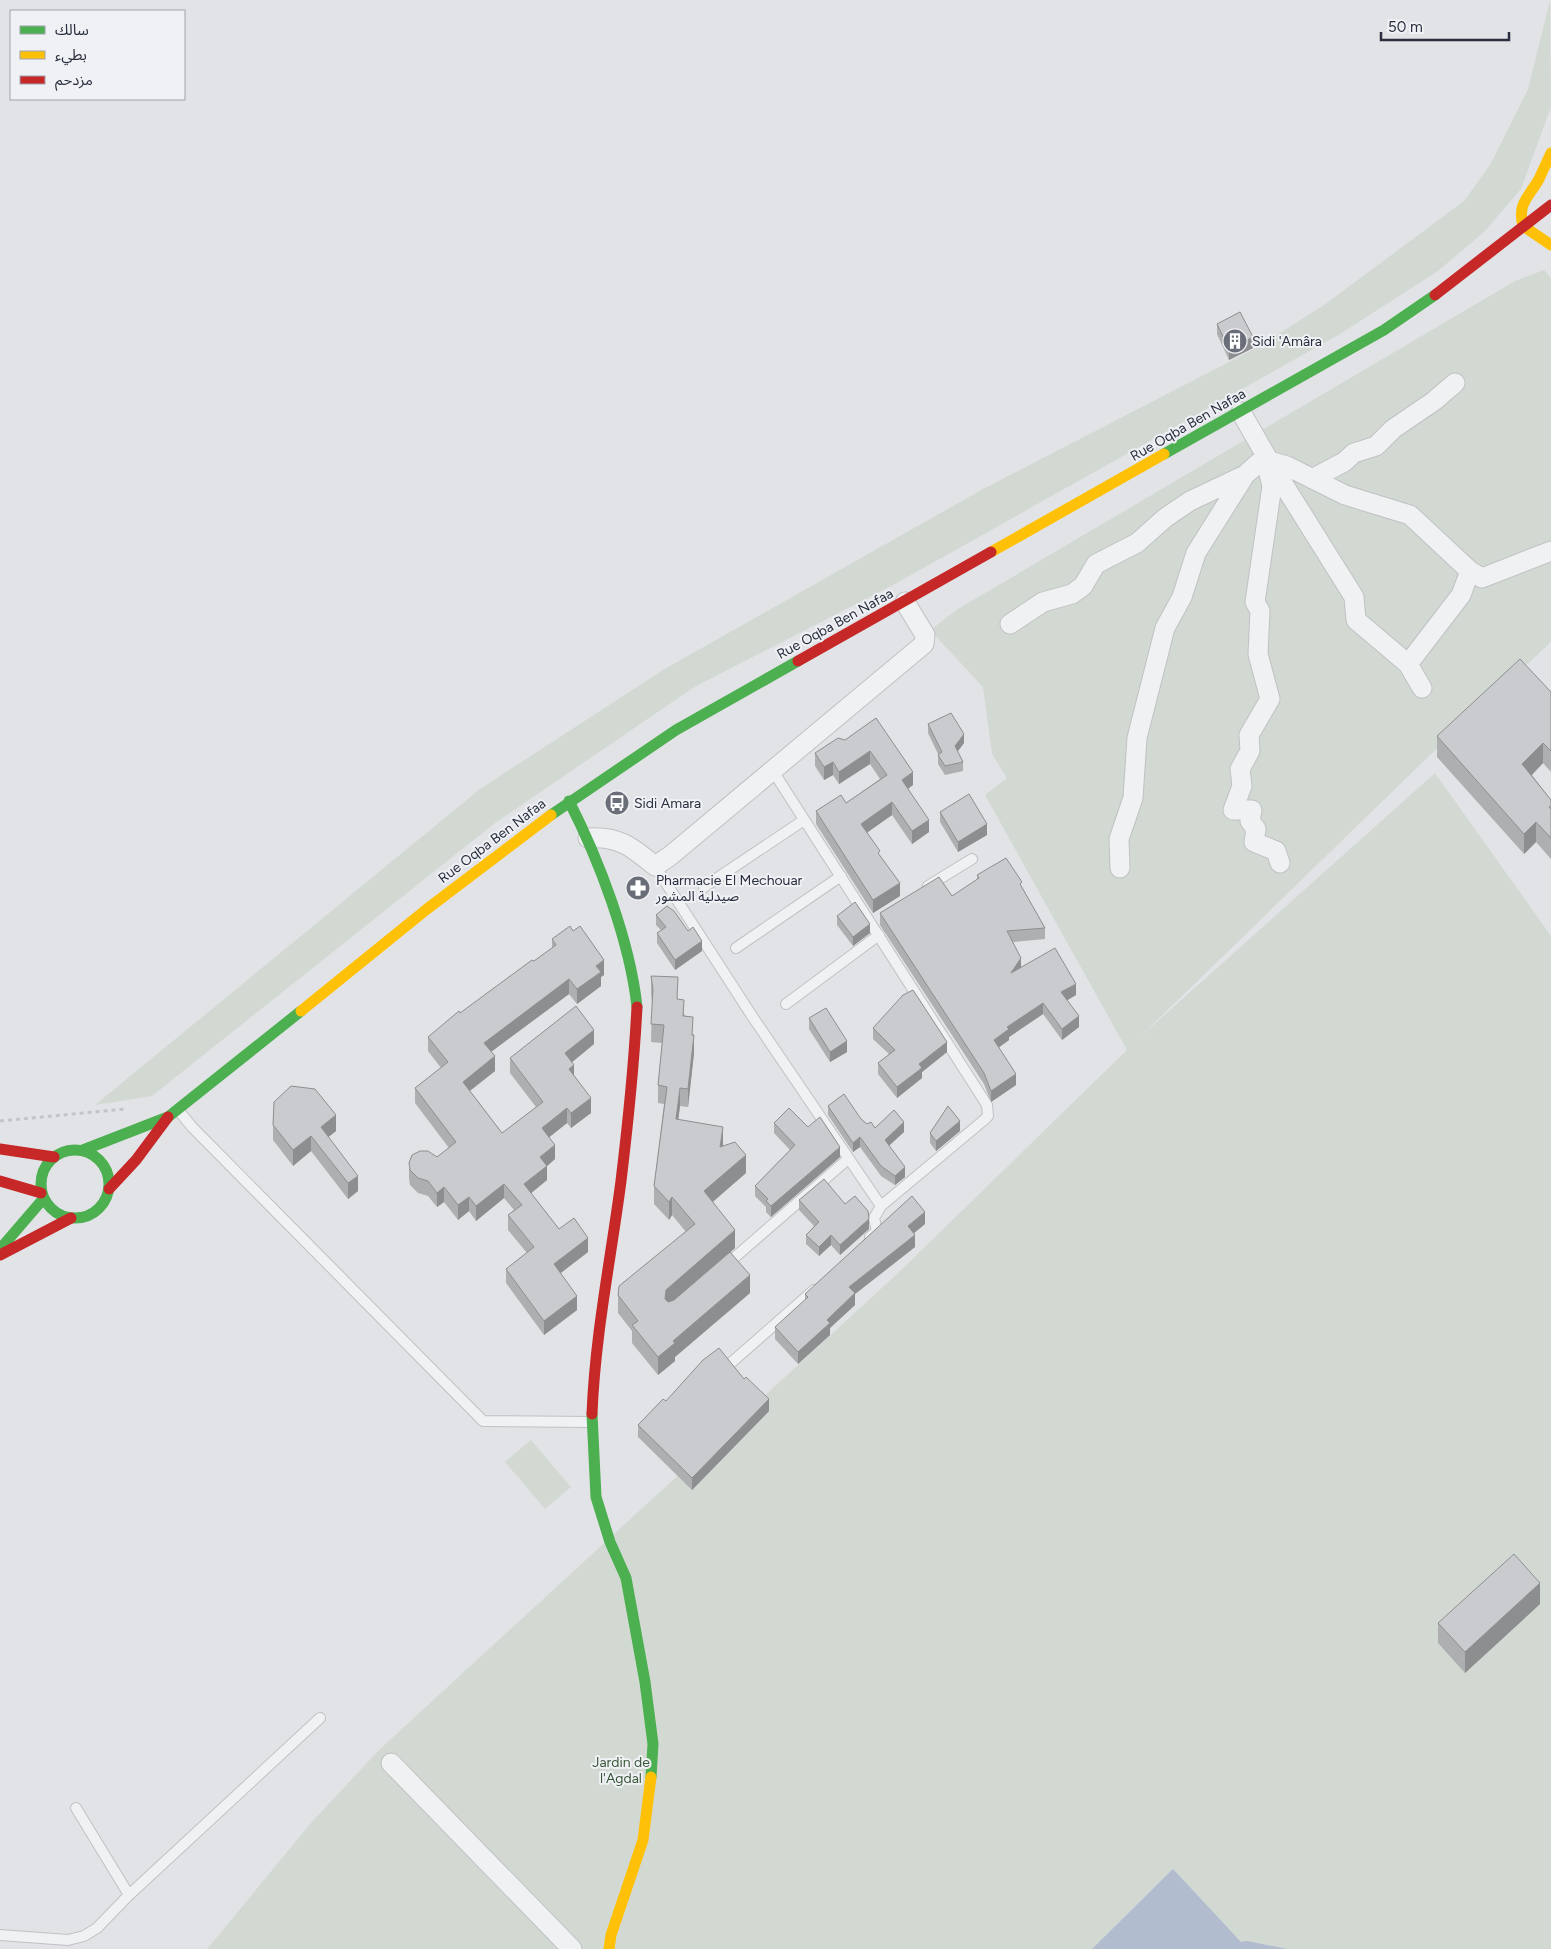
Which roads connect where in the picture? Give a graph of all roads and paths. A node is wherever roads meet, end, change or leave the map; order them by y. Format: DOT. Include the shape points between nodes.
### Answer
graph roads {
  1 [pos="1551,153"];
  2 [pos="1551,205"];
  3 [pos="1523,226"];
  4 [pos="1551,246"];
  5 [pos="1455,383"];
  6 [pos="1241,412"];
  7 [pos="1267,459"];
  8 [pos="1245,475"];
  9 [pos="1312,479"];
  10 [pos="1551,551"];
  11 [pos="1470,571"];
  12 [pos="905,602"];
  13 [pos="1010,624"];
  14 [pos="1408,664"];
  15 [pos="1422,688"];
  16 [pos="773,771"];
  17 [pos="569,800"];
  18 [pos="804,820"];
  19 [pos="588,838"];
  20 [pos="972,859"];
  21 [pos="1280,863"];
  22 [pos="655,866"];
  23 [pos="1120,868"];
  24 [pos="841,876"];
  25 [pos="704,887"];
  26 [pos="921,891"];
  27 [pos="879,935"];
  28 [pos="736,948"];
  29 [pos="786,1004"];
  30 [pos="129,1109"];
  31 [pos="179,1110"];
  32 [pos="168,1117"];
  33 [pos="0,1121"];
  34 [pos="0,1149"];
  35 [pos="83,1150"];
  36 [pos="54,1157"];
  37 [pos="848,1159"];
  38 [pos="0,1181"];
  39 [pos="109,1189"];
  40 [pos="43,1195"];
  41 [pos="881,1206"];
  42 [pos="71,1218"];
  43 [pos="863,1244"];
  44 [pos="0,1250"];
  45 [pos="0,1255"];
  46 [pos="716,1274"];
  47 [pos="821,1283"];
  48 [pos="732,1362"];
  49 [pos="592,1422"];
  50 [pos="320,1718"];
  51 [pos="391,1763"];
  52 [pos="76,1808"];
  53 [pos="129,1895"];
  54 [pos="0,1935"];
  55 [pos="572,1949"];
  56 [pos="609,1949"];
  1 -- 3 [label="street" via="1522,204"];
  2 -- 3 [label="street, Rue Oqba Ben Nafaa"];
  3 -- 4 [label="street"];
  3 -- 6 [label="street, Rue Oqba Ben Nafaa" via="1429,300 1384,330"];
  5 -- 9 [label="street" via="1394,428 1376,446 1354,453"];
  6 -- 7 [label="street"];
  6 -- 12 [label="street, Rue Oqba Ben Nafaa"];
  7 -- 8 [label="street"];
  7 -- 9 [label="street"];
  7 -- 14 [label="street" via="1354,597 1356,620"];
  7 -- 21 [label="street" via="1272,486 1254,602 1260,611 1258,654 1270,699 1249,735 1250,751 1240,769 1242,786 1233,810 1252,810 1250,821 1256,829 1254,842 1276,851"];
  8 -- 13 [label="street" via="1190,501 1137,543 1096,564 1082,586 1072,594 1043,602"];
  8 -- 23 [label="street" via="1196,552 1182,596 1165,628 1137,738 1134,798 1118,839"];
  9 -- 11 [label="street" via="1345,495 1410,515"];
  10 -- 11 [label="street" via="1482,578"];
  11 -- 14 [label="street" via="1461,595"];
  12 -- 16 [label="street" via="925,635 924,644"];
  12 -- 17 [label="street, Rue Oqba Ben Nafaa" via="676,730"];
  14 -- 15 [label="street"];
  16 -- 18 [label="lane"];
  16 -- 22 [label="street"];
  17 -- 19 [label="street"];
  17 -- 31 [label="street, Rue Oqba Ben Nafaa" via="405,926"];
  18 -- 24 [label="lane"];
  18 -- 25 [label="lane"];
  19 -- 22 [label="street" via="618,840"];
  19 -- 49 [label="street" via="626,954 637,1006 621,1182 594,1369"];
  20 -- 26 [label="lane"];
  22 -- 37 [label="lane"];
  24 -- 27 [label="lane" via="874,920"];
  24 -- 28 [label="lane"];
  27 -- 29 [label="lane"];
  27 -- 41 [label="lane" via="978,1088 988,1111 984,1120"];
  30 -- 33 [label="path"];
  31 -- 32 [label="street, Rue Oqba Ben Nafaa"];
  31 -- 49 [label="lane" via="192,1127 482,1421"];
  32 -- 35 [label="street, Rue Oqba Ben Nafaa"];
  32 -- 39 [label="street, Rue Oqba Ben Nafaa" via="136,1160"];
  34 -- 36 [label="street"];
  35 -- 36 [label="street" via="68,1150"];
  35 -- 39 [label="street" via="92,1154 106,1169"];
  36 -- 40 [label="street" via="44,1171"];
  37 -- 41 [label="lane"];
  37 -- 46 [label="lane"];
  38 -- 40 [label="street"];
  39 -- 42 [label="street" via="106,1199 96,1211 82,1218"];
  40 -- 42 [label="street" via="57,1213"];
  40 -- 44 [label="street"];
  41 -- 43 [label="lane" via="874,1218 877,1231"];
  42 -- 45 [label="street"];
  47 -- 48 [label="lane"];
  49 -- 56 [label="street" via="596,1497 610,1542 626,1578 653,1744 643,1840"];
  50 -- 53 [label="lane"];
  51 -- 55 [label="street"];
  52 -- 53 [label="lane"];
  53 -- 54 [label="lane" via="97,1928 84,1936 46,1940"];
}
